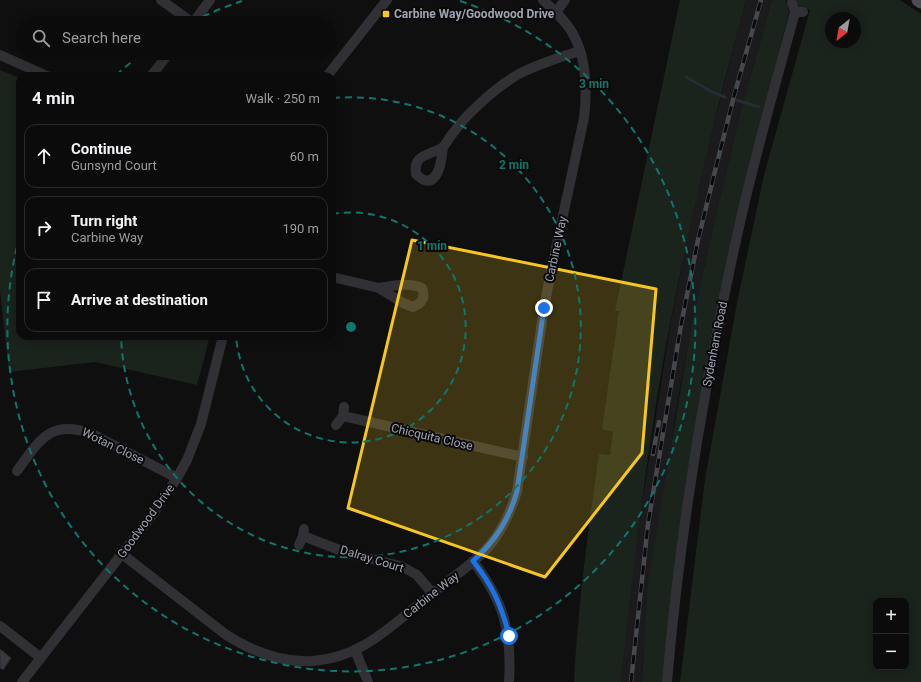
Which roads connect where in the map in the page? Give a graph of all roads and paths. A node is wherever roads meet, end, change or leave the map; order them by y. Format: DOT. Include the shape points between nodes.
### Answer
graph roads {
  1 [pos="161,0"];
  2 [pos="210,0"];
  3 [pos="387,0"];
  4 [pos="543,0"];
  5 [pos="565,0"];
  6 [pos="918,0"];
  7 [pos="921,2"];
  8 [pos="797,9"];
  9 [pos="556,12"];
  10 [pos="183,16"];
  11 [pos="198,16"];
  12 [pos="579,51"];
  13 [pos="0,55"];
  14 [pos="164,60"];
  15 [pos="38,72"];
  16 [pos="154,72"];
  17 [pos="330,72"];
  18 [pos="443,147"];
  19 [pos="336,278"];
  20 [pos="379,288"];
  21 [pos="222,340"];
  22 [pos="336,425"];
  23 [pos="522,457"];
  24 [pos="16,471"];
  25 [pos="177,478"];
  26 [pos="302,537"];
  27 [pos="122,554"];
  28 [pos="473,561"];
  29 [pos="433,594"];
  30 [pos="0,626"];
  31 [pos="355,650"];
  32 [pos="41,658"];
  33 [pos="22,682"];
  34 [pos="368,682"];
  35 [pos="509,682"];
  36 [pos="667,682"];
  1 -- 10 [label="street"];
  2 -- 11 [label="street"];
  3 -- 17 [label="street"];
  4 -- 9 [label="street, Carbine Way"];
  5 -- 9 [label="street"];
  6 -- 7 [label="main road"];
  8 -- 36 [label="street, Sydenham Road" via="745,200 712,358 686,517"];
  9 -- 12 [label="street, Carbine Way" via="574,35"];
  12 -- 18 [label="street" via="536,66 503,84 464,118"];
  12 -- 23 [label="street, Carbine Way" via="586,75 584,118 551,271"];
  13 -- 15 [label="street"];
  14 -- 16 [label="street"];
  19 -- 20 [label="street"];
  21 -- 25 [label="street, Goodwood Drive" via="200,429"];
  22 -- 23 [label="street, Chicquita Close" via="343,412"];
  23 -- 28 [label="street, Carbine Way" via="517,491 509,516 490,546"];
  24 -- 25 [label="street, Wotan Close" via="39,441 54,431 67,428 92,434"];
  25 -- 27 [label="street, Goodwood Drive"];
  26 -- 29 [label="street, Dalray Court" via="350,554 401,566 417,575"];
  27 -- 31 [label="street, Carbine Way" via="225,634 254,651 285,659 313,661"];
  27 -- 32 [label="street, Goodwood Drive"];
  28 -- 29 [label="street, Carbine Way"];
  28 -- 35 [label="street" via="501,606 510,650"];
  29 -- 31 [label="street, Carbine Way" via="378,638"];
  30 -- 32 [label="street"];
  31 -- 34 [label="street"];
  32 -- 33 [label="street, Goodwood Drive"];
}
